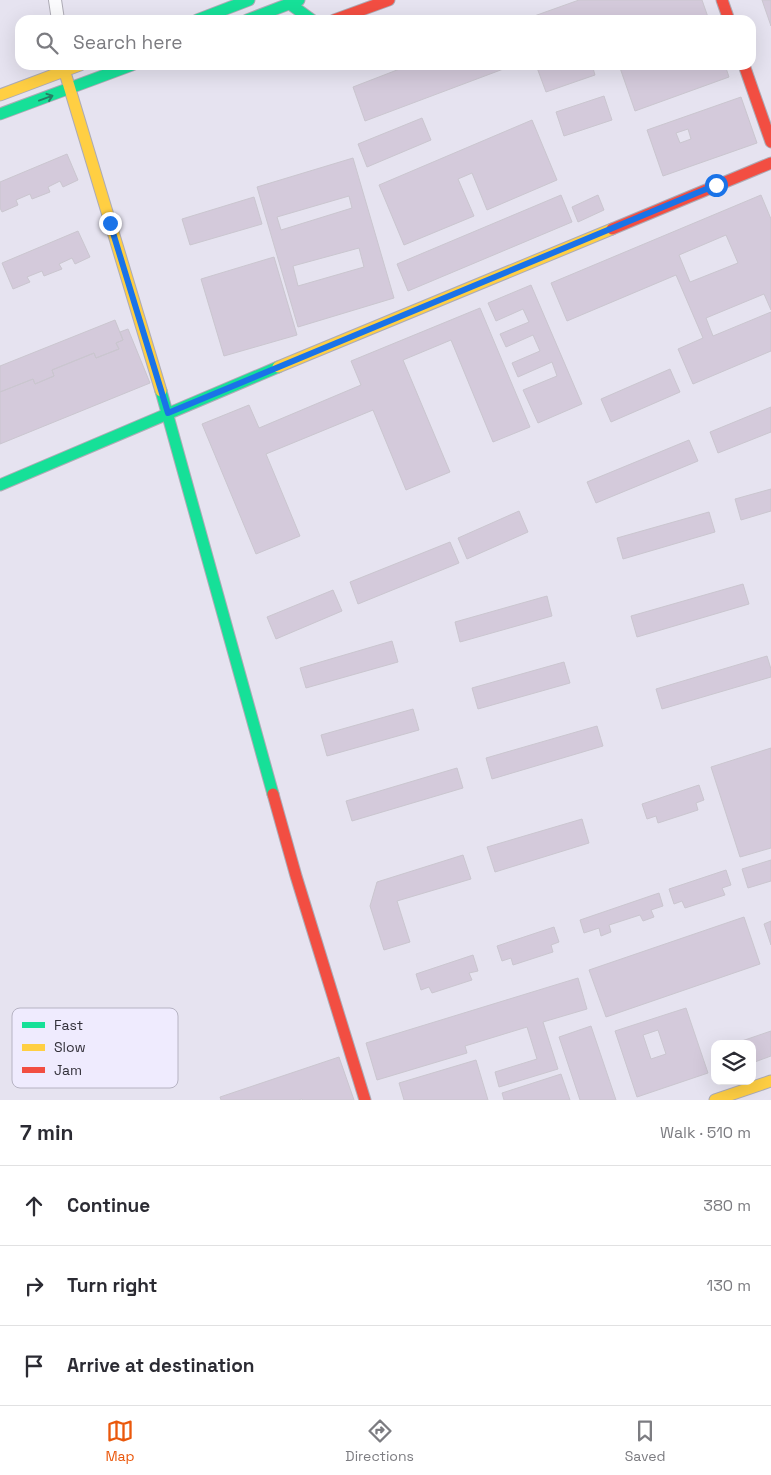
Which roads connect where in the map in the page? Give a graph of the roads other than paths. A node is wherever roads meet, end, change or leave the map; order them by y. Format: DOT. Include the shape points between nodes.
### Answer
graph roads {
  1 [pos="55,0"];
  2 [pos="250,0"];
  3 [pos="389,0"];
  4 [pos="722,0"];
  5 [pos="294,2"];
  6 [pos="57,15"];
  7 [pos="210,15"];
  8 [pos="261,15"];
  9 [pos="307,15"];
  10 [pos="348,15"];
  11 [pos="727,15"];
  12 [pos="59,70"];
  13 [pos="64,70"];
  14 [pos="119,70"];
  15 [pos="746,70"];
  16 [pos="69,89"];
  17 [pos="0,95"];
  18 [pos="0,114"];
  19 [pos="771,142"];
  20 [pos="771,163"];
  21 [pos="168,413"];
  22 [pos="0,485"];
  23 [pos="771,1081"];
  24 [pos="365,1100"];
  25 [pos="715,1100"];
  1 -- 6 [label="street"];
  2 -- 7 [label="street"];
  3 -- 10 [label="street"];
  4 -- 11 [label="street"];
  5 -- 8 [label="street"];
  5 -- 9 [label="street"];
  12 -- 17 [label="street"];
  13 -- 16 [label="street"];
  14 -- 16 [label="street"];
  15 -- 19 [label="street"];
  18 -- 16 [label="street, one-way"];
  16 -- 21 [label="street"];
  20 -- 21 [label="street"];
  21 -- 22 [label="street"];
  21 -- 24 [label="street" via="296,876"];
  23 -- 25 [label="street"];
}
